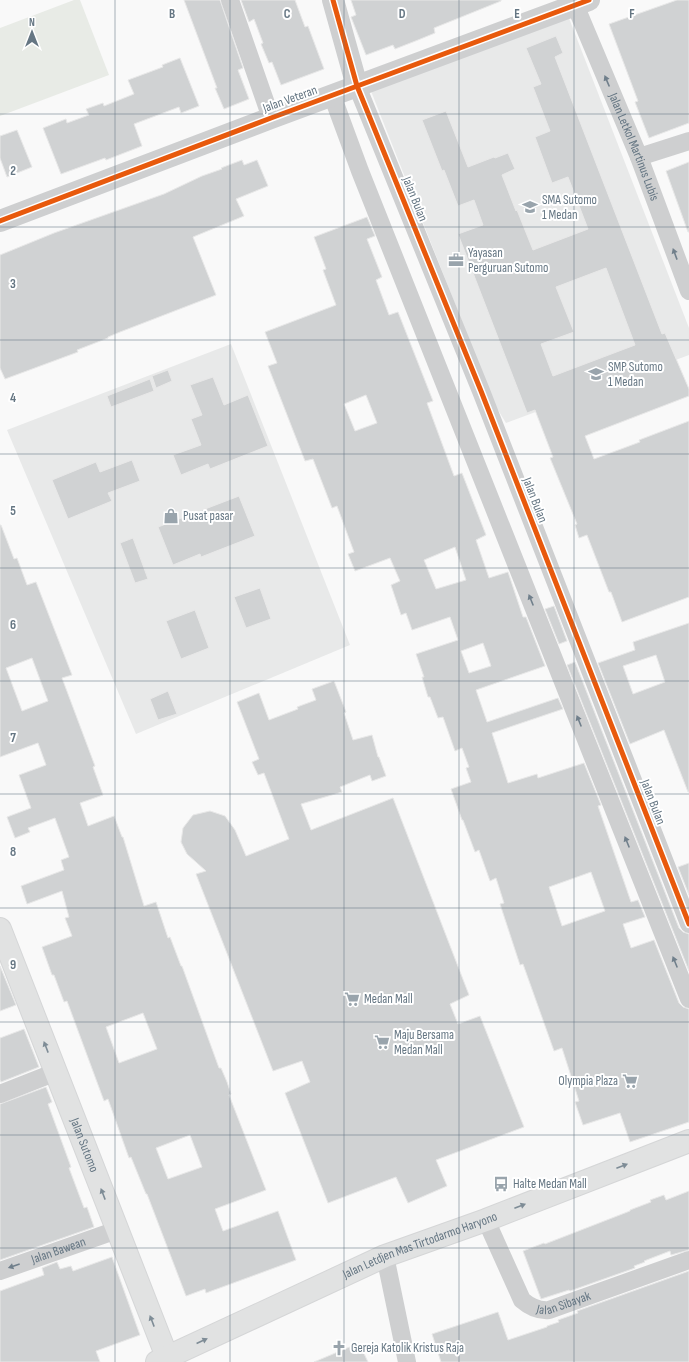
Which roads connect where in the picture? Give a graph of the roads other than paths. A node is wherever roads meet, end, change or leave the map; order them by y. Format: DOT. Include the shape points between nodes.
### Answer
graph roads {
  1 [pos="230,0"];
  2 [pos="332,0"];
  3 [pos="579,2"];
  4 [pos="357,86"];
  5 [pos="332,95"];
  6 [pos="271,118"];
  7 [pos="689,141"];
  8 [pos="639,157"];
  9 [pos="0,221"];
  10 [pos="689,291"];
  11 [pos="481,391"];
  12 [pos="453,403"];
  13 [pos="689,924"];
  14 [pos="0,929"];
  15 [pos="689,999"];
  16 [pos="56,1072"];
  17 [pos="0,1094"];
  18 [pos="689,1142"];
  19 [pos="486,1220"];
  20 [pos="117,1230"];
  21 [pos="385,1256"];
  22 [pos="689,1260"];
  23 [pos="0,1271"];
  24 [pos="164,1360"];
  25 [pos="407,1362"];
  1 -- 6 [label="street"];
  2 -- 4 [label="street"];
  3 -- 4 [label="street, Jalan Veteran"];
  8 -- 3 [label="street, Jalan Letkol Martinus Lubis, one-way"];
  4 -- 5 [label="street, Jalan Veteran"];
  4 -- 11 [label="street, Jalan Bulan"];
  5 -- 6 [label="street, Jalan Veteran"];
  5 -- 12 [label="street"];
  6 -- 9 [label="street, Jalan Veteran"];
  7 -- 8 [label="street"];
  10 -- 8 [label="street, Jalan Letkol Martinus Lubis, one-way"];
  11 -- 12 [label="street"];
  11 -- 13 [label="street, Jalan Bulan"];
  15 -- 12 [label="street, one-way"];
  16 -- 14 [label="main road, Jalan Sutomo, one-way"];
  16 -- 17 [label="street"];
  20 -- 16 [label="main road, Jalan Sutomo, one-way"];
  19 -- 18 [label="main road, Jalan Letdjen Mas Tirtodarmo Haryono, one-way"];
  19 -- 21 [label="main road, Jalan Letdjen Mas Tirtodarmo Haryono"];
  19 -- 22 [label="street, Jalan Sibayak" via="522,1300 533,1308 542,1310 549,1310"];
  20 -- 23 [label="street, Jalan Bawean, one-way"];
  24 -- 20 [label="main road, Jalan Sutomo, one-way"];
  24 -- 21 [label="main road, Jalan Letdjen Mas Tirtodarmo Haryono, one-way"];
  21 -- 25 [label="street"];
}
